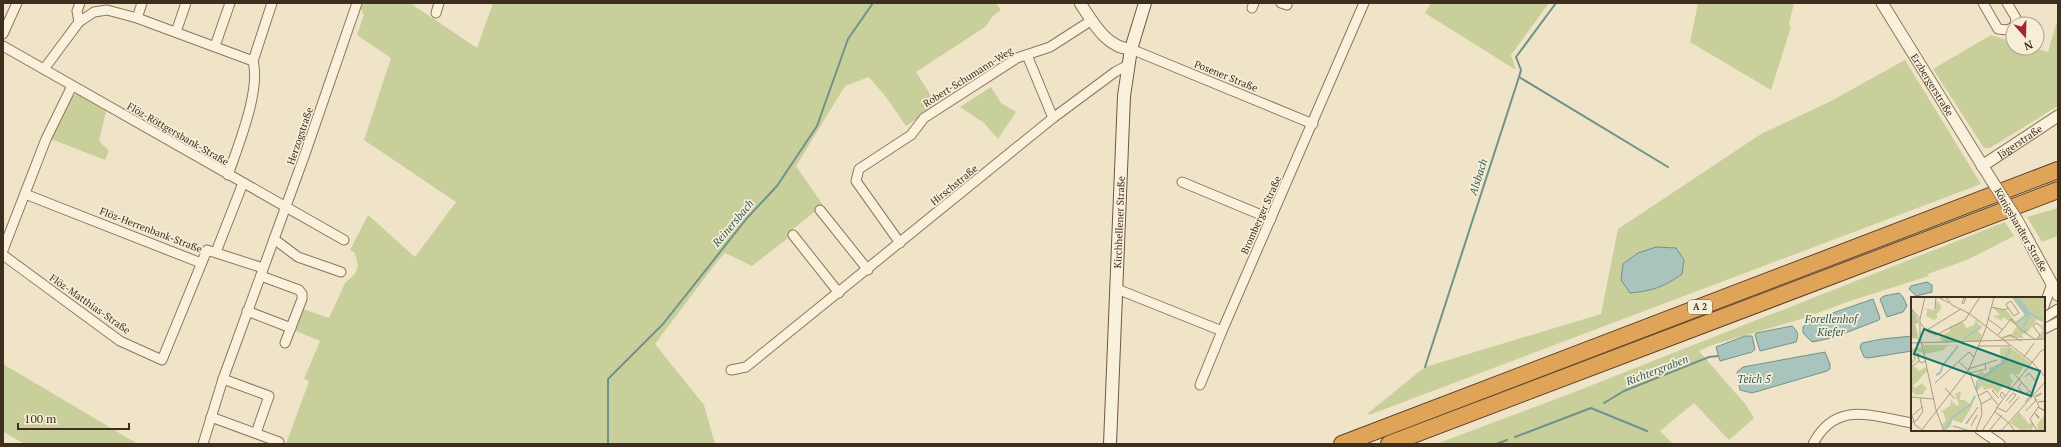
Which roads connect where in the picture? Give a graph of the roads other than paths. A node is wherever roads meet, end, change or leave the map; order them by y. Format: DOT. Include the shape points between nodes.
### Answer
graph roads {
  1 [pos="17,3"];
  2 [pos="80,3"];
  3 [pos="142,3"];
  4 [pos="186,3"];
  5 [pos="230,3"];
  6 [pos="272,3"];
  7 [pos="357,3"];
  8 [pos="439,3"];
  9 [pos="1080,3"];
  10 [pos="1146,3"];
  11 [pos="1364,3"];
  12 [pos="1882,3"];
  13 [pos="1983,3"];
  14 [pos="2007,3"];
  15 [pos="436,13"];
  16 [pos="2015,16"];
  17 [pos="137,18"];
  18 [pos="1092,20"];
  19 [pos="78,22"];
  20 [pos="2005,30"];
  21 [pos="176,32"];
  22 [pos="3,34"];
  23 [pos="3,46"];
  24 [pos="215,46"];
  25 [pos="1131,49"];
  26 [pos="1027,55"];
  27 [pos="253,60"];
  28 [pos="1128,65"];
  29 [pos="44,69"];
  30 [pos="72,86"];
  31 [pos="2058,116"];
  32 [pos="1054,118"];
  33 [pos="1313,124"];
  34 [pos="1982,166"];
  35 [pos="2058,170"];
  36 [pos="228,175"];
  37 [pos="1182,182"];
  38 [pos="243,183"];
  39 [pos="2058,190"];
  40 [pos="25,194"];
  41 [pos="286,208"];
  42 [pos="820,210"];
  43 [pos="1271,220"];
  44 [pos="793,235"];
  45 [pos="274,239"];
  46 [pos="344,240"];
  47 [pos="900,243"];
  48 [pos="3,250"];
  49 [pos="216,252"];
  50 [pos="3,255"];
  51 [pos="201,263"];
  52 [pos="868,270"];
  53 [pos="262,272"];
  54 [pos="341,272"];
  55 [pos="2052,284"];
  56 [pos="1117,289"];
  57 [pos="839,293"];
  58 [pos="2058,295"];
  59 [pos="2045,303"];
  60 [pos="2058,309"];
  61 [pos="248,311"];
  62 [pos="2045,317"];
  63 [pos="2058,322"];
  64 [pos="291,328"];
  65 [pos="2045,328"];
  66 [pos="1222,331"];
  67 [pos="285,343"];
  68 [pos="731,370"];
  69 [pos="223,379"];
  70 [pos="1200,385"];
  71 [pos="211,417"];
  72 [pos="1911,423"];
  73 [pos="1981,431"];
  74 [pos="256,433"];
  75 [pos="280,442"];
  76 [pos="1995,443"];
  77 [pos="203,444"];
  78 [pos="1110,444"];
  79 [pos="1342,444"];
  80 [pos="1389,444"];
  81 [pos="1813,444"];
  1 -- 22 [label="street"];
  2 -- 19 [label="street"];
  3 -- 17 [label="street"];
  4 -- 21 [label="street"];
  5 -- 24 [label="street"];
  6 -- 27 [label="street"];
  7 -- 41 [label="street, Herzogstraße"];
  8 -- 15 [label="street"];
  9 -- 18 [label="street"];
  10 -- 25 [label="main road, Kirchhellener Straße"];
  11 -- 33 [label="street, Bromberger Straße"];
  12 -- 34 [label="street, Erzbergerstraße"];
  13 -- 20 [label="street" via="1998,29"];
  14 -- 16 [label="street"];
  17 -- 19 [label="street" via="103,10 90,14"];
  17 -- 21 [label="street"];
  18 -- 25 [label="street" via="1098,30 1115,45"];
  18 -- 26 [label="street, Robert-Schumann-Weg" via="1050,47"];
  19 -- 29 [label="street"];
  21 -- 24 [label="street"];
  23 -- 29 [label="street, Flöz-Röttgersbank-Straße"];
  24 -- 27 [label="street"];
  25 -- 28 [label="main road, Kirchhellener Straße"];
  25 -- 33 [label="street, Posener Straße"];
  26 -- 32 [label="street"];
  26 -- 47 [label="street, Robert-Schumann-Weg" via="1017,58 924,118 911,136 859,169 856,181"];
  27 -- 36 [label="street" via="256,73 252,92 243,131"];
  28 -- 32 [label="street, Hirschstraße"];
  28 -- 56 [label="main road, Kirchhellener Straße" via="1124,96"];
  29 -- 30 [label="street, Flöz-Röttgersbank-Straße"];
  30 -- 36 [label="street, Flöz-Röttgersbank-Straße"];
  30 -- 40 [label="street" via="46,139"];
  31 -- 34 [label="street, Jägerstraße"];
  32 -- 47 [label="street, Hirschstraße"];
  33 -- 43 [label="street, Bromberger Straße"];
  34 -- 55 [label="street, Königshardter Straße, bridge" via="2017,220"];
  35 -- 79 [label="highway, A 2"];
  36 -- 38 [label="street, Flöz-Röttgersbank-Straße"];
  37 -- 43 [label="street"];
  38 -- 41 [label="street, Flöz-Röttgersbank-Straße"];
  38 -- 49 [label="street"];
  39 -- 80 [label="highway, A 2"];
  40 -- 48 [label="street"];
  40 -- 51 [label="street, Flöz-Herrenbank-Straße"];
  41 -- 45 [label="street, Herzogstraße"];
  41 -- 46 [label="street, Flöz-Röttgersbank-Straße"];
  42 -- 52 [label="street"];
  43 -- 66 [label="street, Bromberger Straße"];
  44 -- 57 [label="street"];
  45 -- 53 [label="street, Herzogstraße"];
  45 -- 54 [label="street" via="298,257"];
  47 -- 52 [label="street, Hirschstraße"];
  49 -- 51 [label="street, Flöz-Herrenbank-Straße" via="207,250"];
  49 -- 53 [label="street, Flöz-Herrenbank-Straße"];
  50 -- 51 [label="street, Flöz-Matthias-Straße" via="120,341 162,360"];
  52 -- 57 [label="street, Hirschstraße"];
  53 -- 61 [label="street, Herzogstraße"];
  53 -- 64 [label="street" via="301,292 302,299"];
  55 -- 58 [label="street, Königshardter Straße"];
  55 -- 59 [label="street"];
  56 -- 66 [label="street"];
  56 -- 78 [label="main road, Kirchhellener Straße"];
  57 -- 68 [label="street, Hirschstraße" via="746,367"];
  60 -- 62 [label="street"];
  61 -- 64 [label="street"];
  61 -- 69 [label="street, Herzogstraße"];
  63 -- 65 [label="street"];
  64 -- 67 [label="street"];
  66 -- 70 [label="street, Bromberger Straße"];
  69 -- 71 [label="street, Herzogstraße"];
  69 -- 74 [label="street" via="269,396"];
  71 -- 74 [label="street"];
  71 -- 77 [label="street, Herzogstraße"];
  72 -- 81 [label="street" via="1861,414 1846,414 1827,424"];
  73 -- 76 [label="street"];
  74 -- 75 [label="street"];
}
